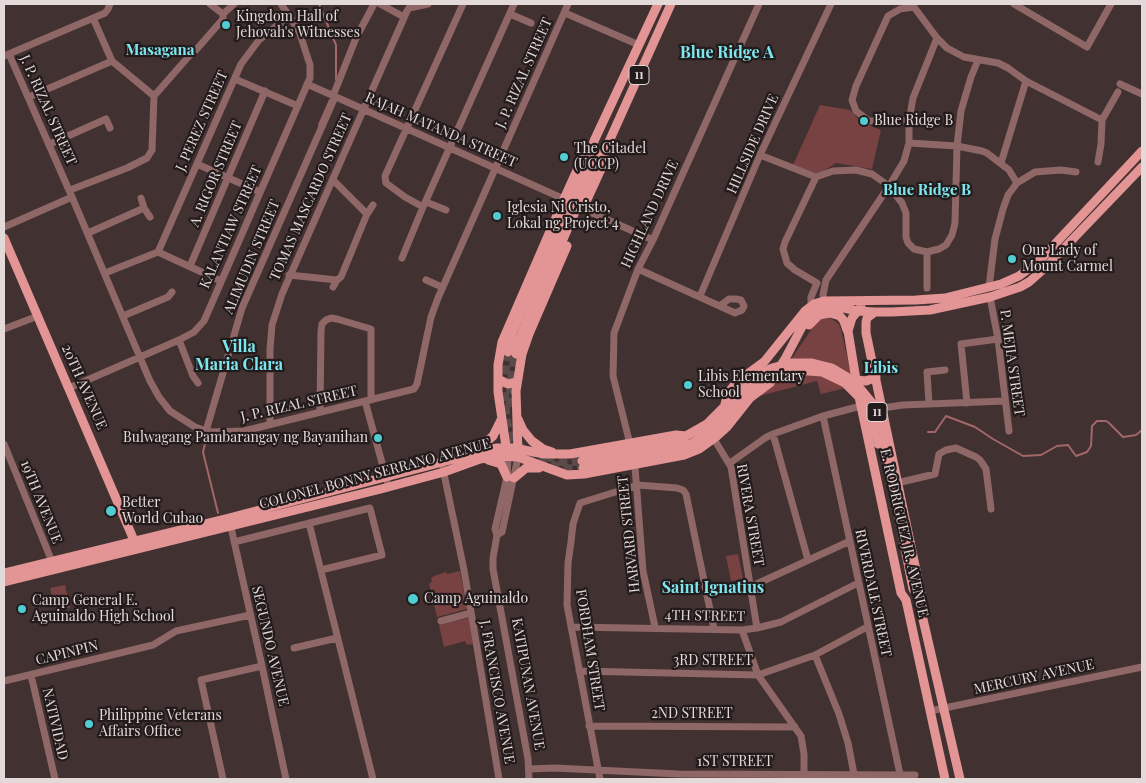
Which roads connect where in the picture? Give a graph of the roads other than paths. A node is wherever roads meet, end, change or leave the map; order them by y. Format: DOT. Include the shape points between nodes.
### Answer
graph roads {
  1 [pos="110,4"];
  2 [pos="210,4"];
  3 [pos="234,4"];
  4 [pos="281,4"];
  5 [pos="374,4"];
  6 [pos="380,4"];
  7 [pos="428,4"];
  8 [pos="461,4"];
  9 [pos="514,4"];
  10 [pos="568,4"];
  11 [pos="658,4"];
  12 [pos="671,4"];
  13 [pos="759,4"];
  14 [pos="831,4"];
  15 [pos="1014,4"];
  16 [pos="1111,4"];
  17 [pos="915,5"];
  18 [pos="564,12"];
  19 [pos="223,14"];
  20 [pos="510,14"];
  21 [pos="290,15"];
  22 [pos="404,17"];
  23 [pos="93,18"];
  24 [pos="531,23"];
  25 [pos="937,38"];
  26 [pos="639,45"];
  27 [pos="6,55"];
  28 [pos="978,60"];
  29 [pos="112,61"];
  30 [pos="234,79"];
  31 [pos="1026,80"];
  32 [pos="307,84"];
  33 [pos="1120,84"];
  34 [pos="265,91"];
  35 [pos="1118,92"];
  36 [pos="1142,94"];
  37 [pos="154,96"];
  38 [pos="334,96"];
  39 [pos="29,97"];
  40 [pos="298,106"];
  41 [pos="363,109"];
  42 [pos="1102,120"];
  43 [pos="909,121"];
  44 [pos="110,128"];
  45 [pos="407,129"];
  46 [pos="594,141"];
  47 [pos="909,143"];
  48 [pos="50,144"];
  49 [pos="607,146"];
  50 [pos="957,146"];
  51 [pos="450,148"];
  52 [pos="1142,151"];
  53 [pos="760,155"];
  54 [pos="1098,162"];
  55 [pos="1001,163"];
  56 [pos="197,164"];
  57 [pos="496,168"];
  58 [pos="1142,168"];
  59 [pos="1076,172"];
  60 [pos="816,176"];
  61 [pos="228,178"];
  62 [pos="333,180"];
  63 [pos="1017,183"];
  64 [pos="889,186"];
  65 [pos="260,192"];
  66 [pos="71,194"];
  67 [pos="141,198"];
  68 [pos="564,199"];
  69 [pos="425,204"];
  70 [pos="373,205"];
  71 [pos="144,208"];
  72 [pos="582,209"];
  73 [pos="446,210"];
  74 [pos="367,214"];
  75 [pos="150,217"];
  76 [pos="4,227"];
  77 [pos="88,233"];
  78 [pos="4,238"];
  79 [pos="653,240"];
  80 [pos="158,252"];
  81 [pos="927,252"];
  82 [pos="402,258"];
  83 [pos="190,266"];
  84 [pos="638,269"];
  85 [pos="105,273"];
  86 [pos="289,275"];
  87 [pos="337,280"];
  88 [pos="426,280"];
  89 [pos="826,280"];
  90 [pos="221,281"];
  91 [pos="817,284"];
  92 [pos="333,287"];
  93 [pos="442,287"];
  94 [pos="988,287"];
  95 [pos="927,288"];
  96 [pos="172,292"];
  97 [pos="700,296"];
  98 [pos="990,297"];
  99 [pos="824,301"];
  100 [pos="871,301"];
  101 [pos="721,305"];
  102 [pos="811,306"];
  103 [pos="857,311"];
  104 [pos="875,312"];
  105 [pos="38,316"];
  106 [pos="123,316"];
  107 [pos="4,329"];
  108 [pos="848,331"];
  109 [pos="998,339"];
  110 [pos="179,340"];
  111 [pos="139,356"];
  112 [pos="785,359"];
  113 [pos="945,370"];
  114 [pos="876,377"];
  115 [pos="498,379"];
  116 [pos="856,380"];
  117 [pos="198,383"];
  118 [pos="516,386"];
  119 [pos="69,388"];
  120 [pos="498,390"];
  121 [pos="858,394"];
  122 [pos="368,401"];
  123 [pos="1005,401"];
  124 [pos="967,403"];
  125 [pos="929,404"];
  126 [pos="729,405"];
  127 [pos="861,406"];
  128 [pos="882,408"];
  129 [pos="846,409"];
  130 [pos="515,410"];
  131 [pos="320,412"];
  132 [pos="822,416"];
  133 [pos="502,417"];
  134 [pos="270,424"];
  135 [pos="206,431"];
  136 [pos="1009,431"];
  137 [pos="773,434"];
  138 [pos="686,436"];
  139 [pos="714,439"];
  140 [pos="4,444"];
  141 [pos="630,444"];
  142 [pos="507,452"];
  143 [pos="518,453"];
  144 [pos="469,454"];
  145 [pos="570,454"];
  146 [pos="483,459"];
  147 [pos="892,461"];
  148 [pos="442,462"];
  149 [pos="730,464"];
  150 [pos="873,465"];
  151 [pos="635,467"];
  152 [pos="548,469"];
  153 [pos="444,472"];
  154 [pos="385,476"];
  155 [pos="511,478"];
  156 [pos="897,483"];
  157 [pos="638,485"];
  158 [pos="388,487"];
  159 [pos="991,509"];
  160 [pos="229,522"];
  161 [pos="309,524"];
  162 [pos="850,541"];
  163 [pos="234,542"];
  164 [pos="135,545"];
  165 [pos="808,560"];
  166 [pos="54,565"];
  167 [pos="321,570"];
  168 [pos="4,573"];
  169 [pos="4,582"];
  170 [pos="858,583"];
  171 [pos="750,587"];
  172 [pos="908,593"];
  173 [pos="919,602"];
  174 [pos="471,613"];
  175 [pos="250,615"];
  176 [pos="441,620"];
  177 [pos="571,626"];
  178 [pos="655,627"];
  179 [pos="867,627"];
  180 [pos="757,628"];
  181 [pos="714,629"];
  182 [pos="742,630"];
  183 [pos="337,638"];
  184 [pos="294,648"];
  185 [pos="815,655"];
  186 [pos="262,666"];
  187 [pos="1142,667"];
  188 [pos="579,671"];
  189 [pos="758,674"];
  190 [pos="31,675"];
  191 [pos="4,681"];
  192 [pos="944,708"];
  193 [pos="930,711"];
  194 [pos="589,726"];
  195 [pos="794,727"];
  196 [pos="528,767"];
  197 [pos="598,770"];
  198 [pos="804,774"];
  199 [pos="854,774"];
  200 [pos="900,774"];
  201 [pos="915,775"];
  202 [pos="55,779"];
  203 [pos="223,779"];
  204 [pos="286,779"];
  205 [pos="373,779"];
  206 [pos="499,779"];
  207 [pos="529,779"];
  208 [pos="600,779"];
  209 [pos="946,779"];
  210 [pos="960,779"];
  1 -- 23 [label="street" via="104,13"];
  2 -- 19 [label="street"];
  3 -- 19 [label="street"];
  4 -- 21 [label="street, KALANTIAW STREET"];
  5 -- 38 [label="street, ALIMUDIN STREET" via="356,38"];
  6 -- 22 [label="street"];
  7 -- 22 [label="street" via="409,8"];
  8 -- 45 [label="street"];
  9 -- 20 [label="street"];
  10 -- 18 [label="street, J. P. RIZAL STREET"];
  11 -- 26 [label="main road, KATIPUNAN AVENUE / 11"];
  12 -- 49 [label="main road, KATIPUNAN AVENUE / 11"];
  13 -- 79 [label="street, HIGHLAND DRIVE"];
  14 -- 53 [label="street, HILLSIDE DRIVE"];
  15 -- 16 [label="street" via="1087,47"];
  17 -- 25 [label="street"];
  17 -- 43 [label="street" via="888,16 852,100 856,111 869,121"];
  18 -- 26 [label="street"];
  18 -- 57 [label="street, J. P. RIZAL STREET"];
  19 -- 37 [label="street" via="223,19"];
  20 -- 24 [label="street"];
  20 -- 51 [label="street"];
  21 -- 30 [label="street, J. PEREZ STREET" via="259,40"];
  21 -- 32 [label="street, KALANTIAW STREET" via="309,60 311,74"];
  22 -- 41 [label="street, TOMAS MASCARDO STREET"];
  23 -- 27 [label="street"];
  23 -- 29 [label="street"];
  25 -- 28 [label="street" via="947,48"];
  25 -- 43 [label="street" via="913,98"];
  26 -- 46 [label="main road, KATIPUNAN AVENUE / 11"];
  27 -- 39 [label="street, J. P. RIZAL STREET"];
  28 -- 31 [label="street" via="998,63"];
  28 -- 50 [label="street" via="963,102"];
  29 -- 37 [label="street"];
  29 -- 39 [label="street"];
  30 -- 34 [label="street"];
  30 -- 56 [label="street, J. PEREZ STREET"];
  31 -- 42 [label="street"];
  31 -- 55 [label="street"];
  32 -- 38 [label="street, RAJAH MATANDA STREET"];
  32 -- 40 [label="street, KALANTIAW STREET"];
  33 -- 36 [label="street"];
  34 -- 40 [label="street"];
  34 -- 61 [label="street, A. RIGOR STREET"];
  35 -- 42 [label="street"];
  37 -- 66 [label="street" via="150,154"];
  38 -- 41 [label="street, RAJAH MATANDA STREET"];
  38 -- 135 [label="street, ALIMUDIN STREET" via="242,308"];
  39 -- 48 [label="street, J. P. RIZAL STREET"];
  40 -- 65 [label="street, KALANTIAW STREET"];
  41 -- 45 [label="street, RAJAH MATANDA STREET"];
  41 -- 62 [label="street, TOMAS MASCARDO STREET"];
  42 -- 54 [label="street"];
  43 -- 47 [label="street"];
  44 -- 48 [label="street" via="106,119"];
  45 -- 51 [label="street, RAJAH MATANDA STREET"];
  45 -- 69 [label="street" via="385,180 405,197"];
  46 -- 49 [label="main road, KATIPUNAN AVENUE / 11" via="514,331 512,353"];
  46 -- 68 [label="main road, KATIPUNAN AVENUE / 11"];
  47 -- 50 [label="street"];
  47 -- 64 [label="street" via="904,161"];
  48 -- 66 [label="street, J. P. RIZAL STREET"];
  49 -- 72 [label="main road, KATIPUNAN AVENUE / 11" via="602,167"];
  50 -- 55 [label="street" via="982,151"];
  50 -- 81 [label="street" via="952,236 940,250"];
  51 -- 57 [label="street, RAJAH MATANDA STREET"];
  51 -- 69 [label="street"];
  52 -- 94 [label="main road, COLONEL BONNY SERRANO AVENUE" via="1034,265 1019,276"];
  53 -- 60 [label="street"];
  53 -- 97 [label="street, HILLSIDE DRIVE"];
  55 -- 63 [label="street"];
  56 -- 61 [label="street"];
  56 -- 80 [label="street, J. PEREZ STREET"];
  57 -- 68 [label="street, RAJAH MATANDA STREET"];
  57 -- 93 [label="street, J. P. RIZAL STREET"];
  58 -- 98 [label="main road, COLONEL BONNY SERRANO AVENUE" via="1029,282"];
  59 -- 63 [label="street" via="1035,172"];
  60 -- 64 [label="street" via="856,170 872,174"];
  60 -- 91 [label="street" via="783,250 787,263"];
  61 -- 65 [label="street"];
  61 -- 83 [label="street, A. RIGOR STREET"];
  62 -- 74 [label="street"];
  62 -- 86 [label="street, TOMAS MASCARDO STREET"];
  63 -- 94 [label="street" via="1002,209"];
  64 -- 81 [label="street" via="906,213 908,243 914,249"];
  64 -- 89 [label="street"];
  65 -- 90 [label="street, KALANTIAW STREET"];
  66 -- 76 [label="street"];
  66 -- 77 [label="street, J. P. RIZAL STREET"];
  67 -- 71 [label="street"];
  68 -- 115 [label="main road, KATIPUNAN AVENUE / 11" via="506,333 500,352"];
  69 -- 73 [label="street"];
  69 -- 82 [label="street"];
  70 -- 74 [label="street"];
  71 -- 75 [label="street"];
  71 -- 77 [label="street"];
  72 -- 79 [label="street"];
  72 -- 118 [label="main road, KATIPUNAN AVENUE / 11" via="527,338"];
  74 -- 87 [label="street"];
  77 -- 85 [label="street, J. P. RIZAL STREET"];
  78 -- 105 [label="main road, 20TH AVENUE"];
  79 -- 84 [label="street, HIGHLAND DRIVE"];
  80 -- 83 [label="street"];
  80 -- 85 [label="street"];
  81 -- 95 [label="street"];
  83 -- 90 [label="street"];
  84 -- 97 [label="street"];
  84 -- 141 [label="street, HIGHLAND DRIVE" via="614,333 613,376"];
  85 -- 106 [label="street, J. P. RIZAL STREET"];
  86 -- 87 [label="street"];
  86 -- 134 [label="street, TOMAS MASCARDO STREET" via="271,334"];
  87 -- 92 [label="street"];
  88 -- 93 [label="street"];
  89 -- 91 [label="street"];
  89 -- 99 [label="street"];
  90 -- 110 [label="street, KALANTIAW STREET" via="200,327"];
  91 -- 102 [label="street"];
  93 -- 122 [label="street, J. P. RIZAL STREET" via="431,317 414,389"];
  94 -- 100 [label="main road, COLONEL BONNY SERRANO AVENUE" via="945,298"];
  96 -- 106 [label="street" via="168,298"];
  97 -- 101 [label="street"];
  98 -- 104 [label="main road, COLONEL BONNY SERRANO AVENUE" via="930,310"];
  98 -- 109 [label="street, P. MEJIA STREET"];
  99 -- 100 [label="main road, COLONEL BONNY SERRANO AVENUE / 11"];
  99 -- 102 [label="main road, COLONEL BONNY SERRANO AVENUE / 11"];
  100 -- 103 [label="main road"];
  102 -- 126 [label="main road, COLONEL BONNY SERRANO AVENUE / 11" via="767,360 738,381 728,393"];
  103 -- 104 [label="main road, COLONEL BONNY SERRANO AVENUE"];
  103 -- 108 [label="main road"];
  103 -- 112 [label="main road, COLONEL BONNY SERRANO AVENUE" via="831,305 815,310 804,323"];
  104 -- 114 [label="main road, E. RODRIGUEZ JR. AVENUE / 11" via="867,318 865,328"];
  105 -- 107 [label="street"];
  105 -- 119 [label="main road, 20TH AVENUE"];
  106 -- 111 [label="street, J. P. RIZAL STREET"];
  108 -- 112 [label="main road" via="840,316 830,313 819,315"];
  108 -- 116 [label="main road, E. RODRIGUEZ JR. AVENUE / 11"];
  109 -- 123 [label="street, P. MEJIA STREET"];
  109 -- 124 [label="street" via="961,344"];
  110 -- 111 [label="street, KALANTIAW STREET"];
  110 -- 117 [label="street"];
  111 -- 119 [label="street, KALANTIAW STREET"];
  111 -- 135 [label="street, J. P. RIZAL STREET" via="159,397 170,411"];
  112 -- 139 [label="main road, COLONEL BONNY SERRANO AVENUE / 11" via="770,382 750,398"];
  113 -- 125 [label="street" via="927,372"];
  114 -- 116 [label="main road"];
  114 -- 128 [label="main road, E. RODRIGUEZ JR. AVENUE / 11"];
  115 -- 118 [label="main road"];
  115 -- 120 [label="main road, KATIPUNAN AVENUE / 11"];
  116 -- 121 [label="main road, E. RODRIGUEZ JR. AVENUE / 11"];
  118 -- 120 [label="main road"];
  118 -- 130 [label="main road, KATIPUNAN AVENUE / 11"];
  119 -- 164 [label="main road, 20TH AVENUE"];
  120 -- 133 [label="main road, KATIPUNAN AVENUE / 11"];
  121 -- 127 [label="main road, E. RODRIGUEZ JR. AVENUE / 11"];
  121 -- 129 [label="street"];
  122 -- 131 [label="street, J. P. RIZAL STREET"];
  122 -- 131 [label="street" via="371,329 331,318 322,324 321,330"];
  122 -- 154 [label="street"];
  123 -- 124 [label="street"];
  123 -- 136 [label="street, P. MEJIA STREET"];
  124 -- 125 [label="street"];
  125 -- 128 [label="street"];
  126 -- 138 [label="main road, COLONEL BONNY SERRANO AVENUE / 11" via="707,424"];
  126 -- 138 [label="main road, COLONEL BONNY SERRANO AVENUE / 11" via="713,430 691,444 676,450 582,464"];
  126 -- 172 [label="main road, 11, bridge" via="761,380 795,370 829,375 858,395 874,426"];
  127 -- 129 [label="street"];
  127 -- 150 [label="main road, E. RODRIGUEZ JR. AVENUE / 11"];
  128 -- 147 [label="main road, E. RODRIGUEZ JR. AVENUE / 11"];
  129 -- 132 [label="street"];
  130 -- 143 [label="main road, KATIPUNAN AVENUE / 11"];
  130 -- 145 [label="main road" via="523,430 534,443 546,450"];
  131 -- 134 [label="street, J. P. RIZAL STREET"];
  132 -- 137 [label="street"];
  132 -- 162 [label="street, RIVERDALE STREET"];
  133 -- 142 [label="main road, KATIPUNAN AVENUE / 11"];
  133 -- 144 [label="main road" via="492,438"];
  134 -- 135 [label="street, J. P. RIZAL STREET" via="244,430"];
  137 -- 149 [label="street"];
  137 -- 165 [label="street"];
  138 -- 141 [label="main road, COLONEL BONNY SERRANO AVENUE / 11" via="676,434"];
  139 -- 149 [label="street, RIVERA STREET"];
  139 -- 152 [label="main road, COLONEL BONNY SERRANO AVENUE / 11" via="679,456 593,472 567,475"];
  140 -- 166 [label="street, 19TH AVENUE"];
  141 -- 145 [label="main road, COLONEL BONNY SERRANO AVENUE / 11"];
  142 -- 143 [label="main road, COLONEL BONNY SERRANO AVENUE / 11"];
  142 -- 144 [label="main road, COLONEL BONNY SERRANO AVENUE"];
  142 -- 146 [label="main road, COLONEL BONNY SERRANO AVENUE"];
  142 -- 155 [label="street, KATIPUNAN AVENUE"];
  143 -- 145 [label="main road, COLONEL BONNY SERRANO AVENUE / 11"];
  143 -- 152 [label="main road, COLONEL BONNY SERRANO AVENUE / 11"];
  143 -- 155 [label="street, KATIPUNAN AVENUE"];
  144 -- 148 [label="main road, COLONEL BONNY SERRANO AVENUE"];
  146 -- 153 [label="main road, COLONEL BONNY SERRANO AVENUE"];
  146 -- 155 [label="main road" via="502,464"];
  147 -- 150 [label="main road"];
  147 -- 156 [label="main road, E. RODRIGUEZ JR. AVENUE / 11"];
  148 -- 153 [label="street, J. FRANCISCO AVENUE"];
  148 -- 154 [label="main road, COLONEL BONNY SERRANO AVENUE"];
  149 -- 171 [label="street, RIVERA STREET"];
  150 -- 172 [label="main road, E. RODRIGUEZ JR. AVENUE / 11" via="901,593"];
  151 -- 157 [label="street, HARVARD STREET"];
  152 -- 155 [label="main road" via="526,468"];
  153 -- 158 [label="main road, COLONEL BONNY SERRANO AVENUE"];
  153 -- 174 [label="street, J. FRANCISCO AVENUE"];
  154 -- 158 [label="street"];
  154 -- 160 [label="main road, COLONEL BONNY SERRANO AVENUE"];
  155 -- 196 [label="street, KATIPUNAN AVENUE" via="493,569"];
  156 -- 159 [label="street" via="935,474 938,454 956,448 976,457 986,469"];
  156 -- 173 [label="main road, E. RODRIGUEZ JR. AVENUE / 11" via="921,594"];
  157 -- 177 [label="street, FORDHAM STREET" via="584,500 578,506 568,563 567,605"];
  157 -- 178 [label="street, HARVARD STREET" via="643,571"];
  157 -- 181 [label="street, FORDHAM STREET" via="677,488 686,494"];
  158 -- 160 [label="main road, COLONEL BONNY SERRANO AVENUE"];
  160 -- 163 [label="street, SEGUNDO AVENUE"];
  160 -- 164 [label="main road, COLONEL BONNY SERRANO AVENUE"];
  161 -- 163 [label="street"];
  161 -- 167 [label="street"];
  161 -- 167 [label="street" via="370,508 382,551 380,556"];
  162 -- 165 [label="street"];
  162 -- 170 [label="street, RIVERDALE STREET"];
  163 -- 175 [label="street, SEGUNDO AVENUE"];
  164 -- 166 [label="main road, COLONEL BONNY SERRANO AVENUE"];
  165 -- 171 [label="street"];
  166 -- 168 [label="main road, COLONEL BONNY SERRANO AVENUE"];
  166 -- 169 [label="main road, COLONEL BONNY SERRANO AVENUE"];
  167 -- 183 [label="street"];
  170 -- 179 [label="street, RIVERDALE STREET"];
  170 -- 180 [label="street, 4TH STREET" via="782,622"];
  171 -- 180 [label="street, RIVERA STREET"];
  172 -- 173 [label="main road, 11"];
  172 -- 193 [label="main road, E. RODRIGUEZ JR. AVENUE / 11"];
  173 -- 192 [label="main road, E. RODRIGUEZ JR. AVENUE / 11"];
  174 -- 176 [label="street"];
  174 -- 206 [label="street, J. FRANCISCO AVENUE"];
  175 -- 186 [label="street, SEGUNDO AVENUE"];
  175 -- 190 [label="street, CAPINPIN" via="176,631 153,646"];
  177 -- 178 [label="street, 4TH STREET"];
  177 -- 188 [label="street, FORDHAM STREET"];
  178 -- 181 [label="street, 4TH STREET"];
  179 -- 185 [label="street, 3RD STREET"];
  179 -- 200 [label="street, RIVERDALE STREET"];
  180 -- 182 [label="street, 4TH STREET"];
  181 -- 182 [label="street, 4TH STREET"];
  182 -- 189 [label="street"];
  183 -- 184 [label="street"];
  183 -- 205 [label="street"];
  185 -- 189 [label="street, 3RD STREET"];
  185 -- 199 [label="street" via="848,743"];
  186 -- 203 [label="street" via="201,680"];
  186 -- 204 [label="street, SEGUNDO AVENUE"];
  187 -- 192 [label="street, MERCURY AVENUE"];
  188 -- 189 [label="street, 3RD STREET"];
  188 -- 194 [label="street, FORDHAM STREET"];
  189 -- 195 [label="street"];
  190 -- 191 [label="street, CAPINPIN"];
  190 -- 202 [label="street, NATIVIDAD"];
  192 -- 193 [label="street, MERCURY AVENUE"];
  192 -- 210 [label="main road, E. RODRIGUEZ JR. AVENUE / 11"];
  193 -- 209 [label="main road, E. RODRIGUEZ JR. AVENUE / 11"];
  194 -- 195 [label="street, 2ND STREET"];
  194 -- 197 [label="street, FORDHAM STREET"];
  195 -- 198 [label="street" via="803,745"];
  196 -- 197 [label="street, 1ST STREET"];
  196 -- 207 [label="street, KATIPUNAN AVENUE"];
  197 -- 198 [label="street, 1ST STREET"];
  197 -- 208 [label="street, FORDHAM STREET"];
  198 -- 199 [label="street, 1ST STREET"];
  199 -- 200 [label="street, 1ST STREET"];
  200 -- 201 [label="street, 1ST STREET"];
}
